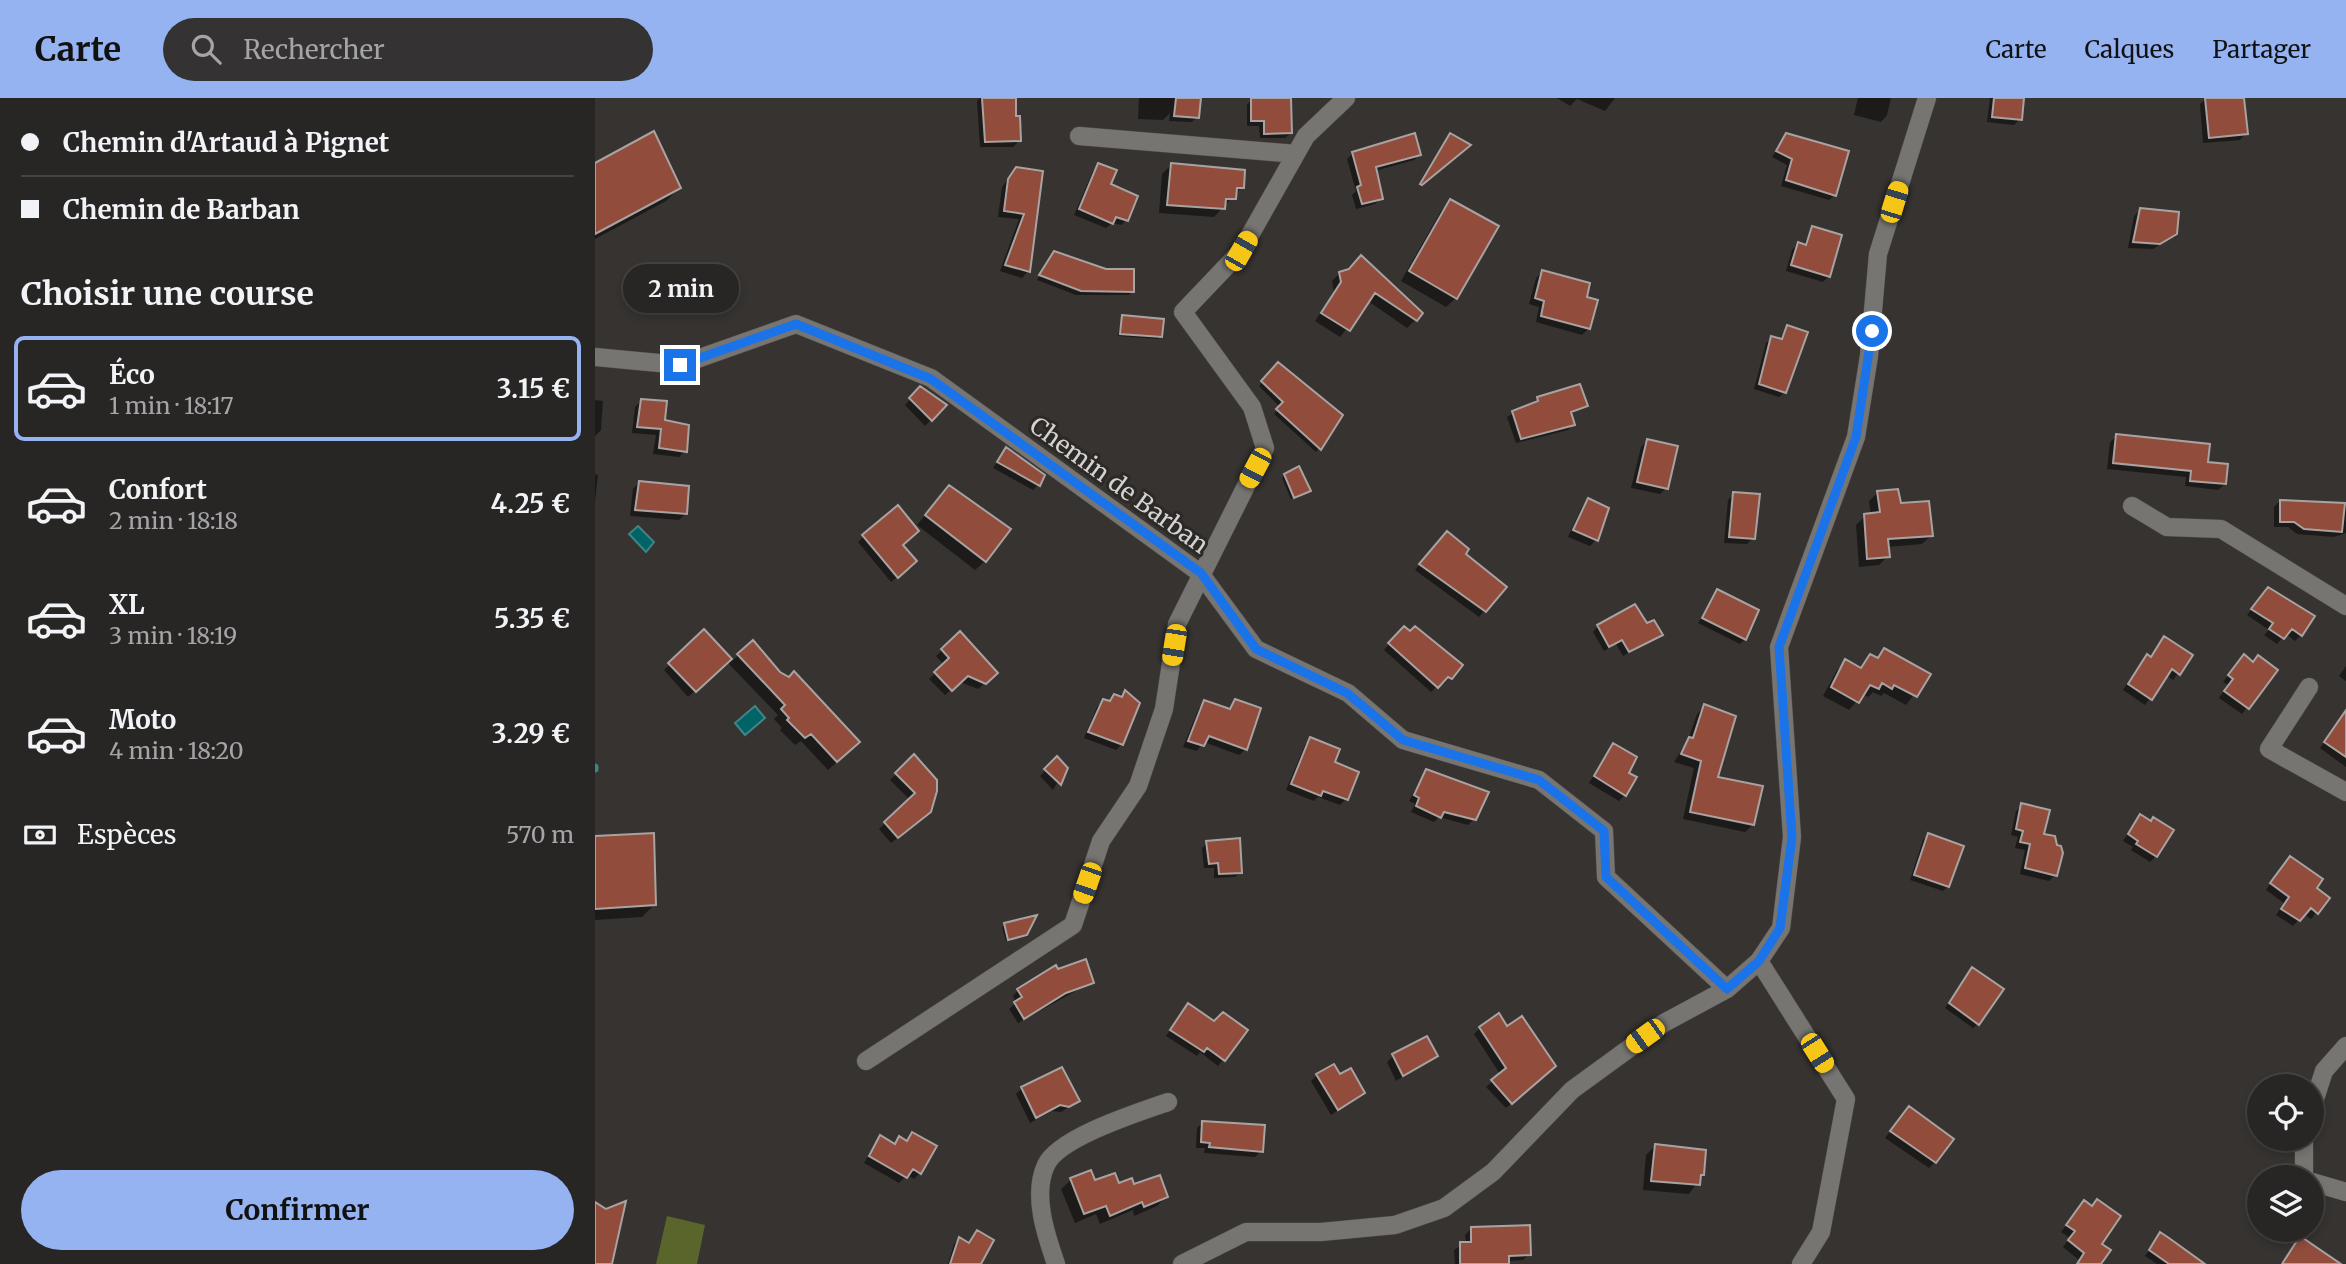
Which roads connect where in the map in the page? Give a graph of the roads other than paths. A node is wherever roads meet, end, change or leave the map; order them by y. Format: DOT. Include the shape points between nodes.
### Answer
graph roads {
  1 [pos="1346,98"];
  2 [pos="1927,98"];
  3 [pos="1079,136"];
  4 [pos="1296,154"];
  5 [pos="595,357"];
  6 [pos="2132,506"];
  7 [pos="1201,573"];
  8 [pos="2346,606"];
  9 [pos="2309,687"];
  10 [pos="2346,792"];
  11 [pos="1759,961"];
  12 [pos="1727,989"];
  13 [pos="2346,1046"];
  14 [pos="866,1061"];
  15 [pos="2323,1074"];
  16 [pos="1168,1102"];
  17 [pos="2324,1186"];
  18 [pos="2346,1192"];
  19 [pos="1056,1264"];
  20 [pos="1182,1264"];
  21 [pos="1801,1264"];
  1 -- 4 [label="street" via="1306,136"];
  2 -- 11 [label="street" via="1878,254 1870,356 1856,437 1779,647 1792,837 1780,928"];
  3 -- 4 [label="street"];
  4 -- 7 [label="street" via="1241,251 1183,312 1252,407 1265,448"];
  5 -- 7 [label="street, Chemin de Barban" via="680,365 796,324 931,379"];
  6 -- 8 [label="street" via="2167,527 2221,528"];
  7 -- 12 [label="street, Chemin de Barban" via="1256,649 1347,693 1403,740 1539,780 1604,831 1606,877"];
  7 -- 14 [label="street" via="1177,624 1164,709 1138,786 1101,841 1073,925"];
  9 -- 10 [label="street" via="2269,748"];
  11 -- 12 [label="street"];
  11 -- 21 [label="street" via="1846,1099 1821,1231"];
  12 -- 20 [label="street" via="1664,1023 1572,1090 1493,1172 1444,1208 1395,1224 1321,1232 1246,1232"];
  13 -- 15 [label="street"];
  16 -- 19 [label="street" via="1076,1139 1047,1162 1040,1184 1044,1224"];
  17 -- 18 [label="street"];
}
